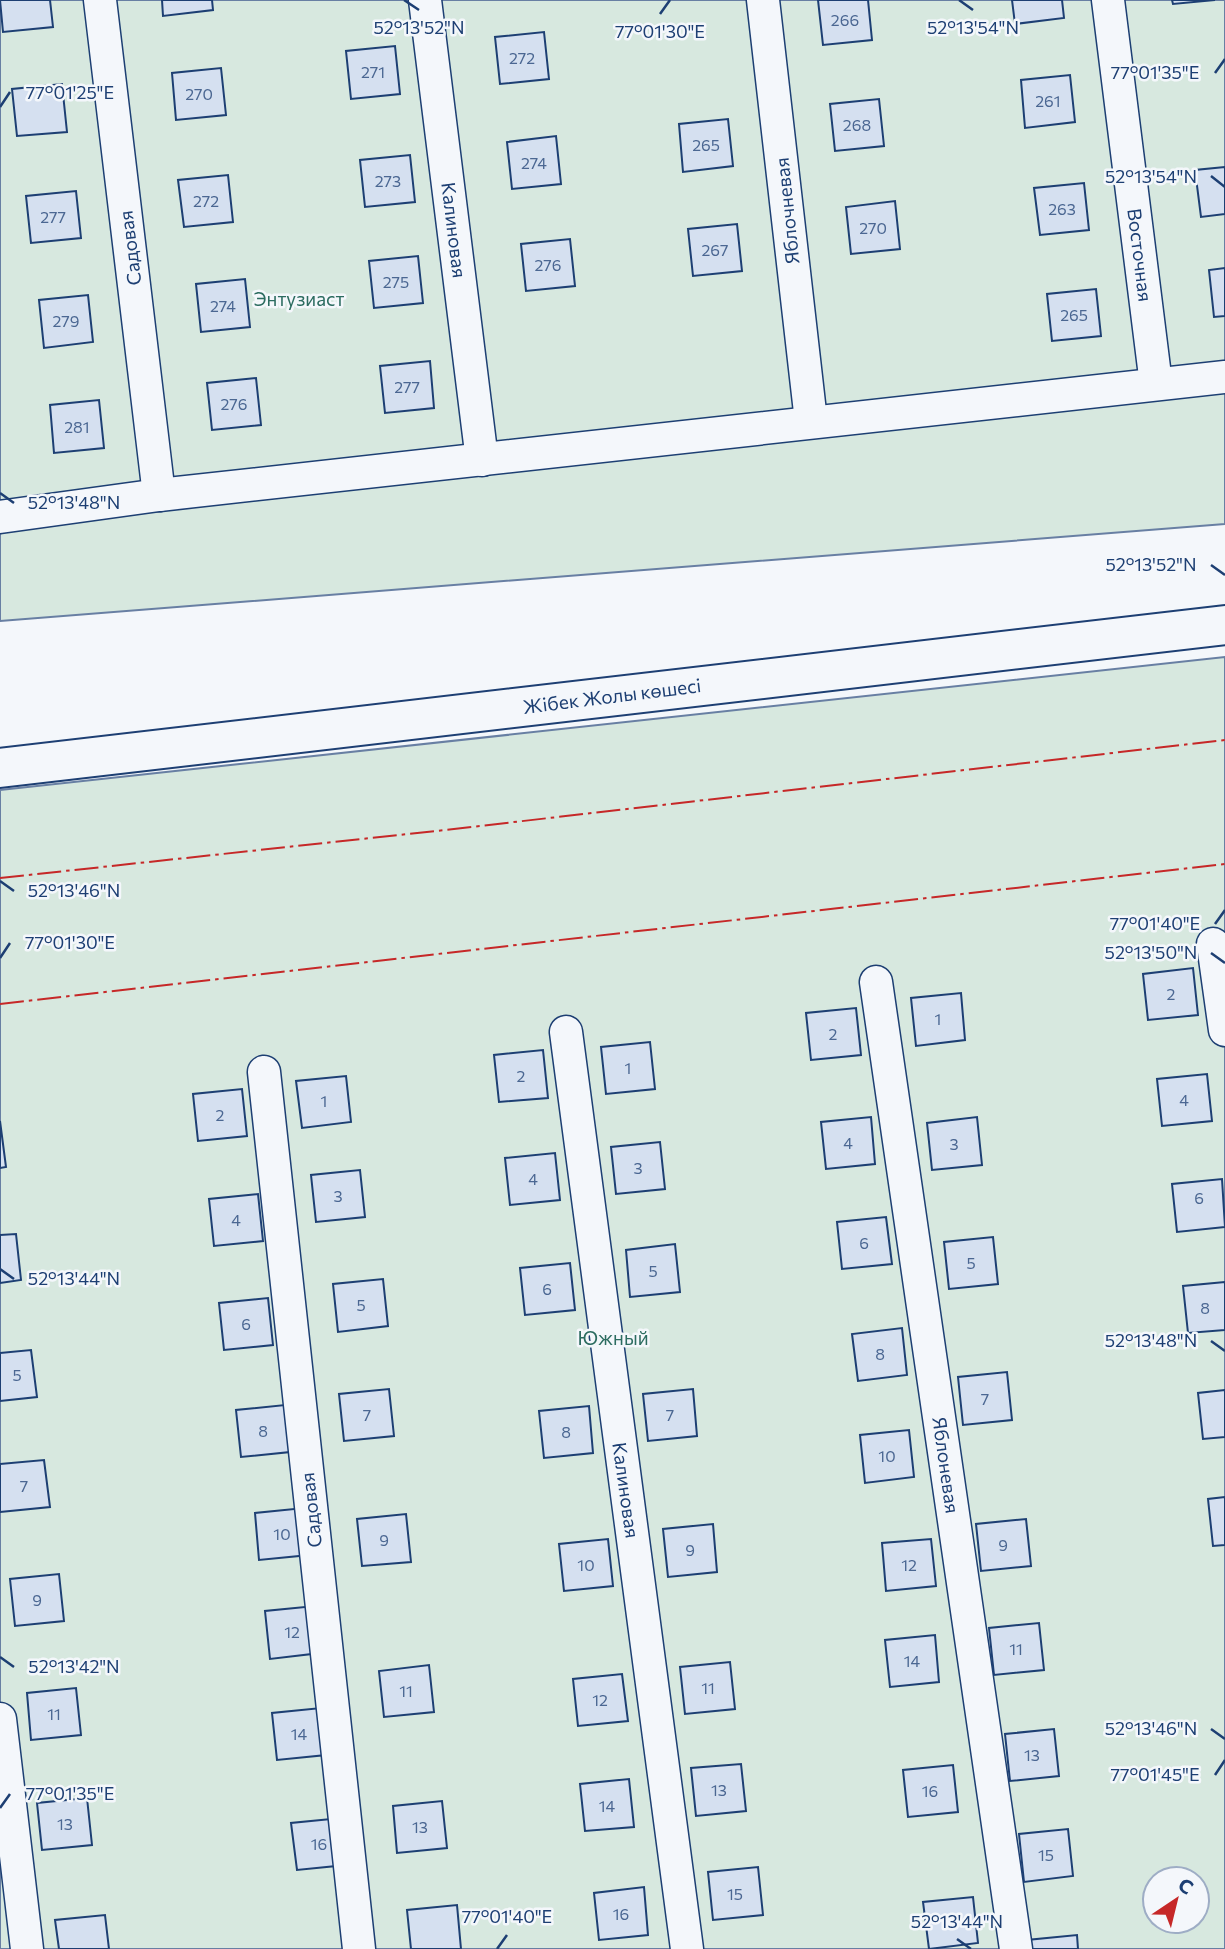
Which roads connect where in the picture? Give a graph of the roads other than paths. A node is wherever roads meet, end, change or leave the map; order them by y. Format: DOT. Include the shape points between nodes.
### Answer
graph roads {
  1 [pos="100,0"];
  2 [pos="425,0"];
  3 [pos="763,0"];
  4 [pos="1108,0"];
  5 [pos="1225,377"];
  6 [pos="1156,384"];
  7 [pos="811,421"];
  8 [pos="482,460"];
  9 [pos="159,495"];
  10 [pos="0,517"];
  11 [pos="1225,625"];
  12 [pos="0,768"];
  13 [pos="1213,944"];
  14 [pos="876,982"];
  15 [pos="1225,1030"];
  16 [pos="566,1032"];
  17 [pos="264,1072"];
  18 [pos="0,1719"];
  19 [pos="27,1949"];
  20 [pos="359,1949"];
  21 [pos="687,1949"];
  22 [pos="1016,1949"];
  1 -- 9 [label="street, Садовая"];
  2 -- 8 [label="street, Калиновая"];
  3 -- 7 [label="street, Яблочневая"];
  4 -- 6 [label="street, Восточная"];
  5 -- 6 [label="street"];
  6 -- 7 [label="street"];
  7 -- 8 [label="street"];
  8 -- 9 [label="street"];
  9 -- 10 [label="street"];
  11 -- 12 [label="highway, Жібек Жолы көшесі"];
  13 -- 15 [label="street"];
  14 -- 22 [label="street, Яблоневая"];
  16 -- 21 [label="street, Калиновая"];
  17 -- 20 [label="street, Садовая"];
  18 -- 19 [label="street"];
}
